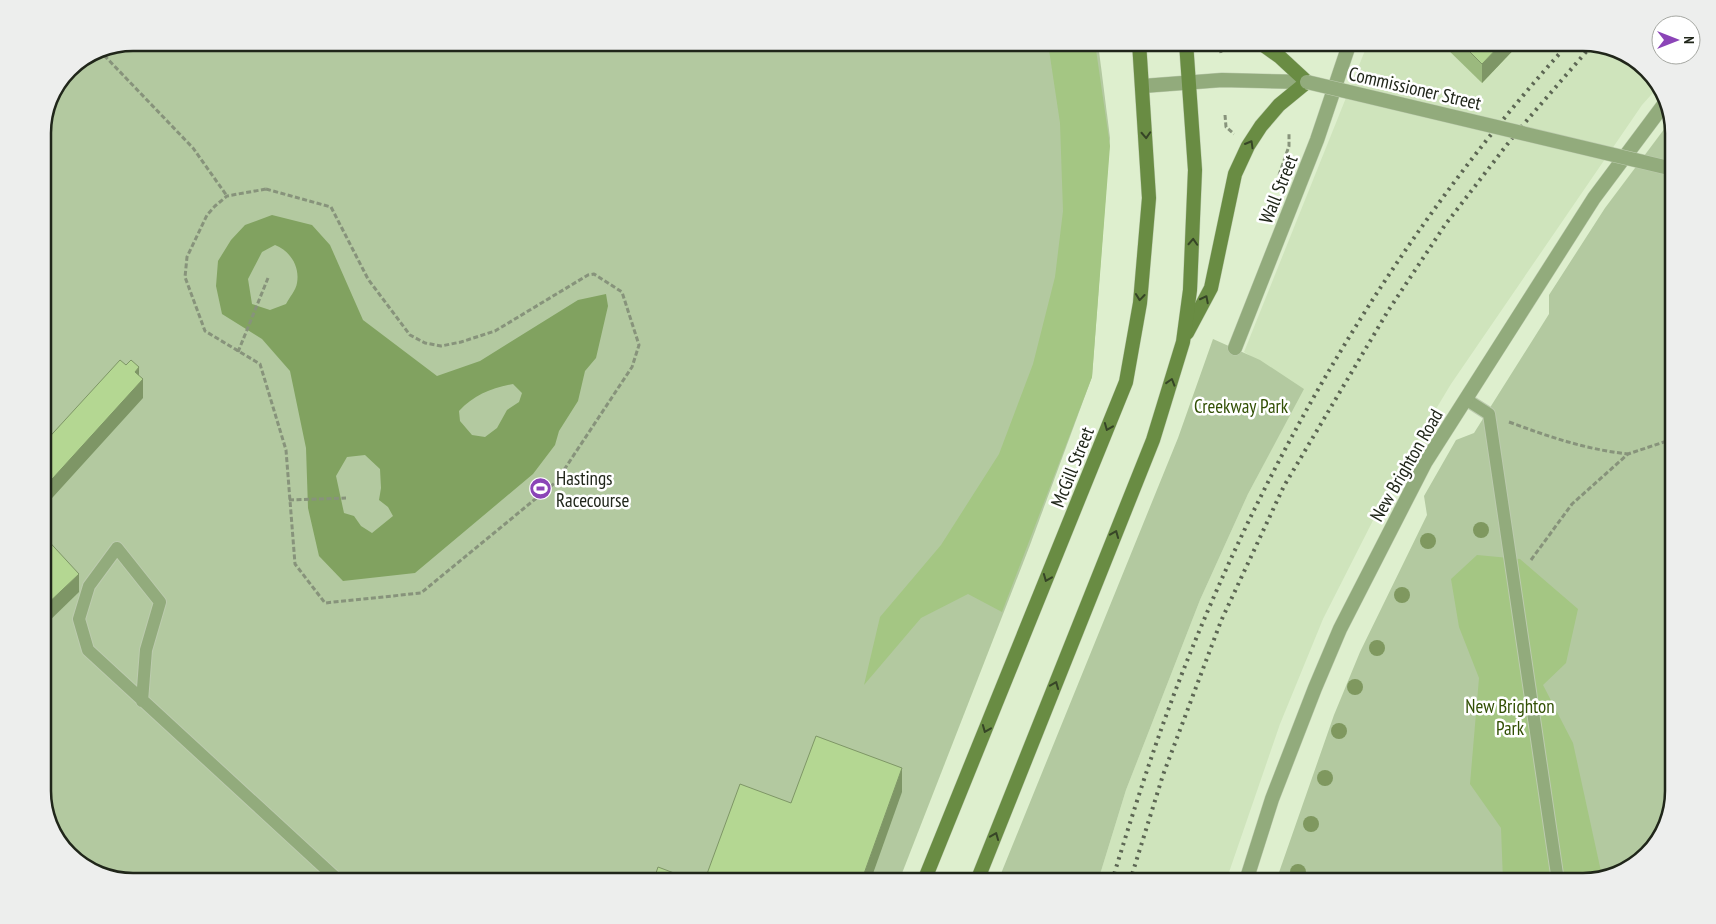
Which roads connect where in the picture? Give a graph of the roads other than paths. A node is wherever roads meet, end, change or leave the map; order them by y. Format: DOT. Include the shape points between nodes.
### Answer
graph roads {
  1 [pos="1139,51"];
  2 [pos="1187,51"];
  3 [pos="1270,51"];
  4 [pos="1347,51"];
  5 [pos="1190,82"];
  6 [pos="1307,82"];
  7 [pos="1143,86"];
  8 [pos="1661,109"];
  9 [pos="1665,167"];
  10 [pos="1182,342"];
  11 [pos="1235,348"];
  12 [pos="1466,400"];
  13 [pos="142,701"];
  14 [pos="329,873"];
  15 [pos="928,873"];
  16 [pos="982,873"];
  17 [pos="1249,873"];
  18 [pos="1557,873"];
  1 -- 7 [label="main road, McGill Street"];
  2 -- 5 [label="main road"];
  3 -- 6 [label="main road"];
  4 -- 11 [label="street, Wall Street" via="1317,140"];
  5 -- 6 [label="street, Commissioner Street"];
  5 -- 7 [label="street, Commissioner Street"];
  10 -- 5 [label="main road, one-way" via="1190,290 1194,226 1195,170"];
  6 -- 9 [label="street, Commissioner Street, bridge"];
  10 -- 6 [label="main road, one-way" via="1211,288 1235,174 1248,146 1279,105"];
  7 -- 15 [label="main road, McGill Street, one-way" via="1149,198 1140,303 1126,382"];
  8 -- 12 [label="street, New Brighton Road" via="1594,198"];
  16 -- 10 [label="main road, one-way" via="1153,440"];
  12 -- 17 [label="street, New Brighton Road" via="1425,463 1340,629 1272,799"];
  12 -- 18 [label="lane" via="1489,414"];
  13 -- 13 [label="lane" via="88,650 79,619 90,586 117,548 160,602 146,650"];
  13 -- 14 [label="lane"];
}
